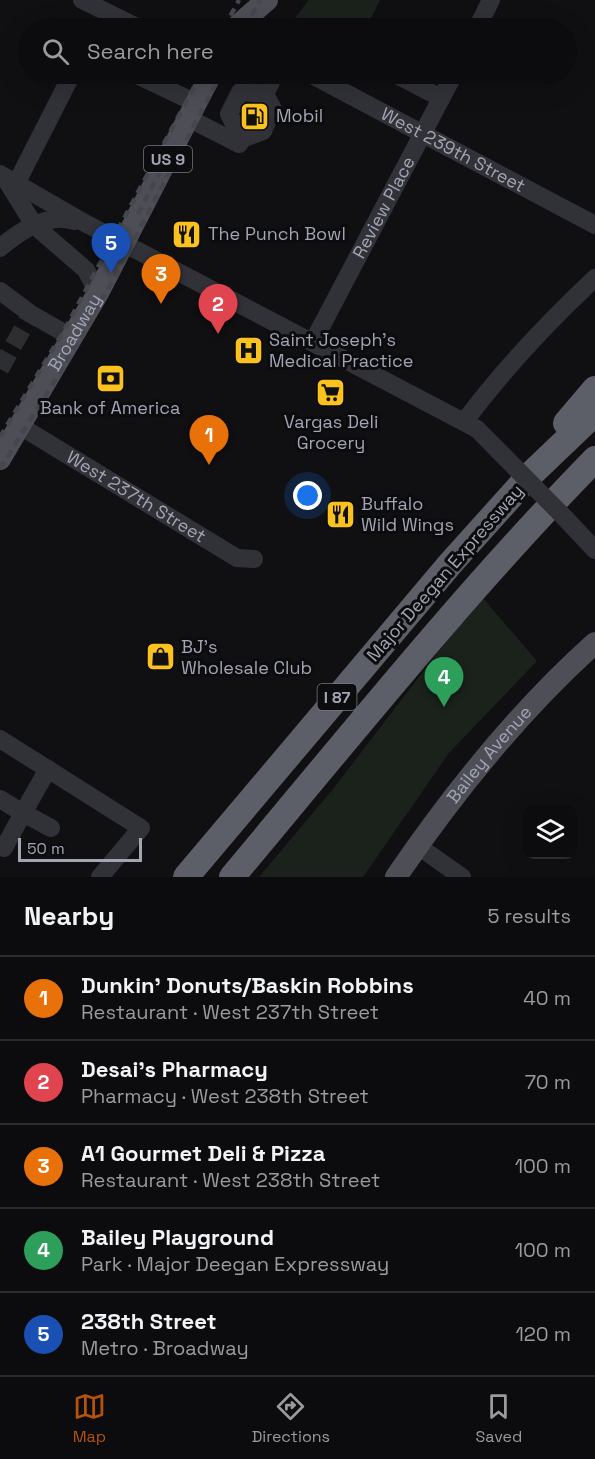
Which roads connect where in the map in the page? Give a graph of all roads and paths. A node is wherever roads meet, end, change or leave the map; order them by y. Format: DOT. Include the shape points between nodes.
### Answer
graph roads {
  1 [pos="82,0"];
  2 [pos="248,0"];
  3 [pos="267,0"];
  4 [pos="491,0"];
  5 [pos="119,18"];
  6 [pos="239,18"];
  7 [pos="246,18"];
  8 [pos="482,18"];
  9 [pos="66,84"];
  10 [pos="150,84"];
  11 [pos="206,84"];
  12 [pos="348,84"];
  13 [pos="414,84"];
  14 [pos="448,84"];
  15 [pos="268,93"];
  16 [pos="441,98"];
  17 [pos="192,111"];
  18 [pos="422,134"];
  19 [pos="7,178"];
  20 [pos="83,222"];
  21 [pos="34,225"];
  22 [pos="595,225"];
  23 [pos="124,244"];
  24 [pos="0,248"];
  25 [pos="595,278"];
  26 [pos="0,291"];
  27 [pos="98,293"];
  28 [pos="73,338"];
  29 [pos="313,342"];
  30 [pos="595,389"];
  31 [pos="595,413"];
  32 [pos="470,425"];
  33 [pos="20,426"];
  34 [pos="0,459"];
  35 [pos="595,459"];
  36 [pos="490,520"];
  37 [pos="595,550"];
  38 [pos="254,559"];
  39 [pos="595,643"];
  40 [pos="0,739"];
  41 [pos="48,769"];
  42 [pos="0,799"];
  43 [pos="23,813"];
  44 [pos="51,828"];
  45 [pos="418,846"];
  46 [pos="4,848"];
  47 [pos="100,877"];
  48 [pos="186,877"];
  49 [pos="232,877"];
  50 [pos="396,877"];
  51 [pos="462,877"];
  1 -- 5 [label="street"];
  2 -- 6 [label="main road"];
  3 -- 7 [label="main road"];
  4 -- 8 [label="street"];
  9 -- 19 [label="street"];
  10 -- 17 [label="street"];
  11 -- 17 [label="main road, Broadway / US 9"];
  12 -- 18 [label="street, West 239th Street"];
  13 -- 16 [label="street"];
  14 -- 16 [label="street, Review Place"];
  15 -- 17 [label="street" via="240,92 236,99 229,114 252,131 239,144"];
  16 -- 18 [label="street, Review Place"];
  17 -- 23 [label="main road, Broadway / US 9"];
  18 -- 22 [label="street, West 239th Street"];
  18 -- 29 [label="street, Review Place"];
  19 -- 20 [label="street"];
  19 -- 21 [label="street"];
  20 -- 21 [label="street" via="57,218"];
  20 -- 23 [label="street"];
  21 -- 24 [label="street"];
  21 -- 27 [label="street" via="86,270"];
  23 -- 27 [label="main road, Broadway / US 9"];
  23 -- 29 [label="street"];
  25 -- 32 [label="street" via="484,394"];
  26 -- 28 [label="street"];
  27 -- 28 [label="main road, Broadway / US 9"];
  28 -- 33 [label="main road, Broadway / US 9"];
  29 -- 32 [label="street"];
  30 -- 36 [label="highway"];
  31 -- 36 [label="highway, Major Deegan Expressway / I 87"];
  32 -- 37 [label="street, bridge"];
  33 -- 34 [label="main road, Broadway / US 9"];
  33 -- 38 [label="street, West 237th Street" via="237,558"];
  35 -- 49 [label="highway, Major Deegan Expressway / I 87" via="473,590"];
  36 -- 48 [label="highway, Major Deegan Expressway / I 87"];
  39 -- 45 [label="main road, Bailey Avenue" via="513,724"];
  40 -- 41 [label="street"];
  41 -- 43 [label="street"];
  41 -- 47 [label="street" via="141,828"];
  42 -- 43 [label="street"];
  43 -- 44 [label="street"];
  43 -- 46 [label="street"];
  45 -- 50 [label="main road, Bailey Avenue"];
  45 -- 51 [label="street"];
}
